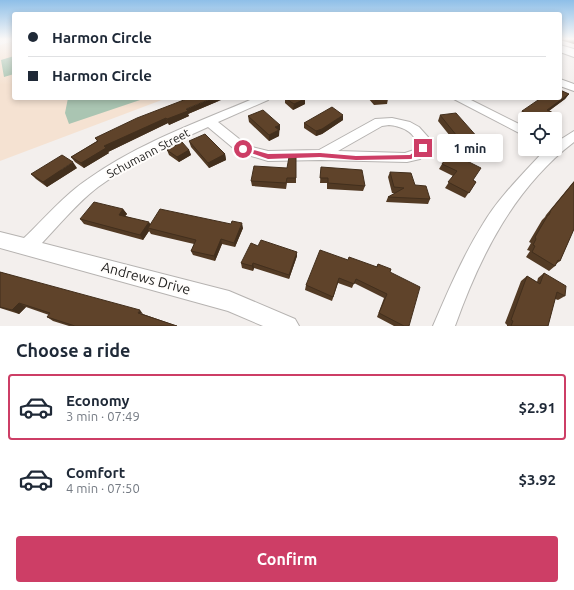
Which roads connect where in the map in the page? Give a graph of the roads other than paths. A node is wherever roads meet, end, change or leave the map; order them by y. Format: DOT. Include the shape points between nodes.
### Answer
graph roads {
  1 [pos="562,83"];
  2 [pos="574,88"];
  3 [pos="260,100"];
  4 [pos="462,100"];
  5 [pos="210,122"];
  6 [pos="518,128"];
  7 [pos="574,135"];
  8 [pos="562,144"];
  9 [pos="320,155"];
  10 [pos="547,156"];
  11 [pos="0,240"];
  12 [pos="28,246"];
  13 [pos="288,326"];
  14 [pos="444,326"];
  1 -- 2 [label="street"];
  3 -- 5 [label="street, Schumann Street"];
  4 -- 6 [label="street"];
  5 -- 9 [label="street" via="231,141 243,149 256,153 268,156"];
  5 -- 12 [label="street, Schumann Street" via="137,156 93,183"];
  7 -- 8 [label="street"];
  9 -- 9 [label="street" via="356,158 411,157 420,152 423,143 420,134 411,127 400,122 384,121"];
  10 -- 14 [label="street" via="489,228 460,284"];
  11 -- 12 [label="street, Andrews Drive"];
  12 -- 13 [label="street, Andrews Drive" via="229,301"];
}
